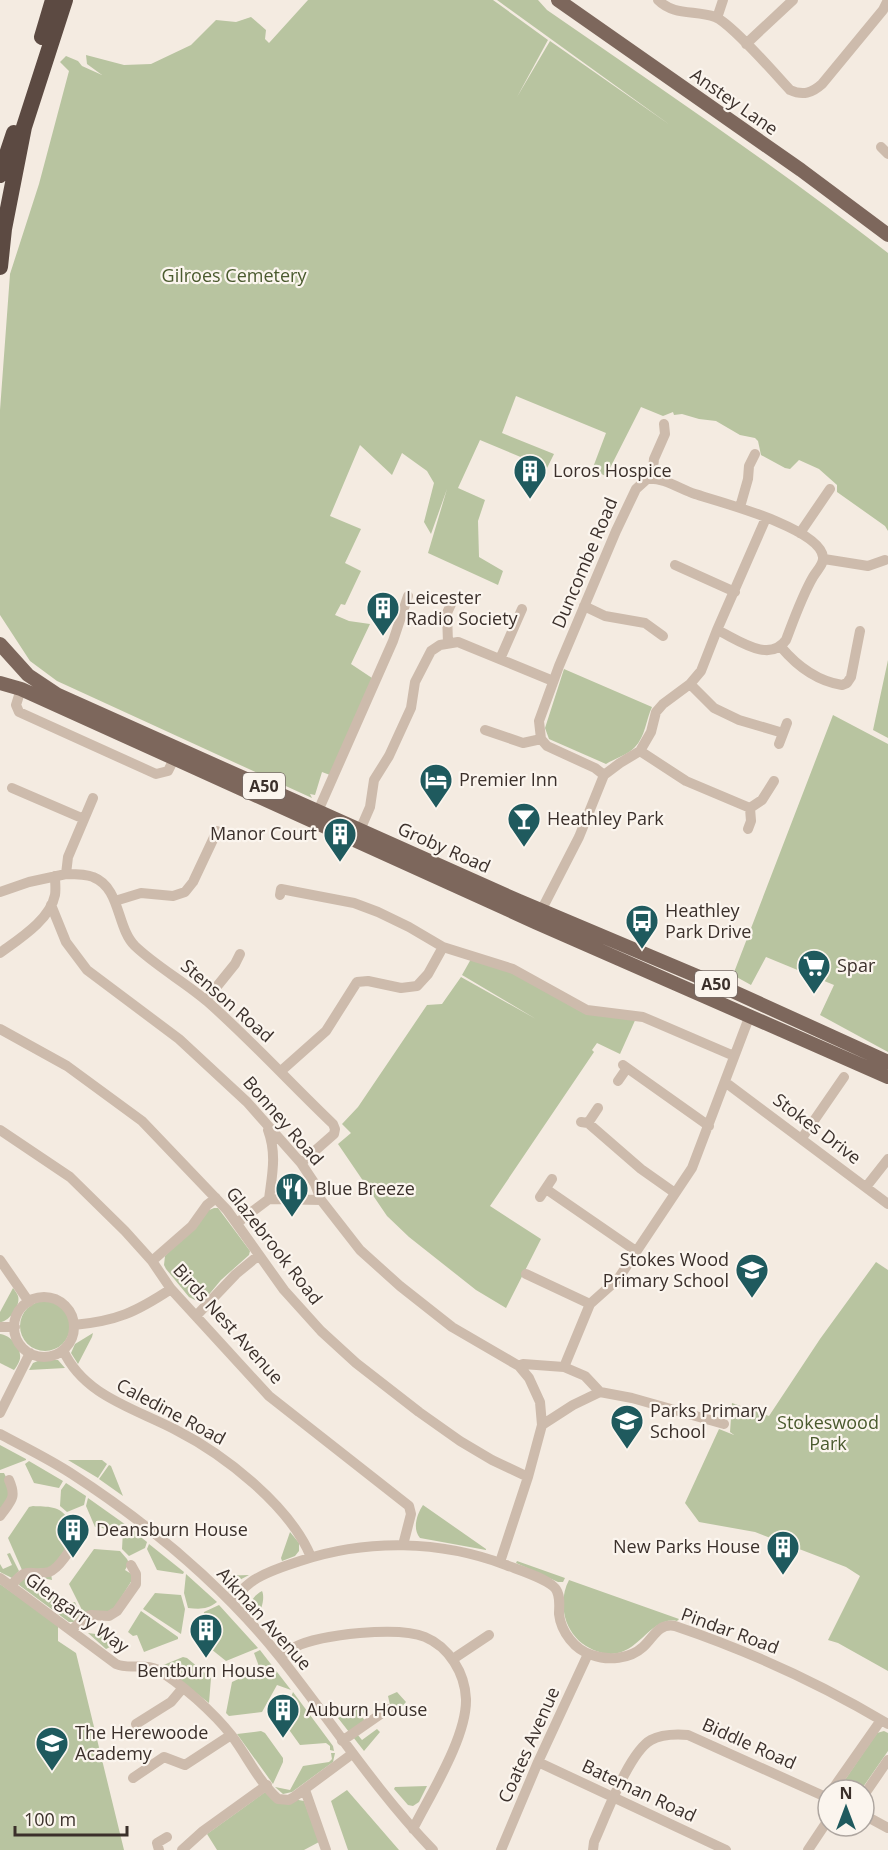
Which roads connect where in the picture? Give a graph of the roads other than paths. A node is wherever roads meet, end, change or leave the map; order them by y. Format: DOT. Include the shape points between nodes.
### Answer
graph roads {
  1 [pos="53,0"];
  2 [pos="65,0"];
  3 [pos="558,0"];
  4 [pos="658,0"];
  5 [pos="723,0"];
  6 [pos="793,0"];
  7 [pos="888,0"];
  8 [pos="717,18"];
  9 [pos="746,44"];
  10 [pos="24,127"];
  11 [pos="0,175"];
  12 [pos="0,207"];
  13 [pos="2,224"];
  14 [pos="888,236"];
  15 [pos="0,267"];
  16 [pos="664,423"];
  17 [pos="755,454"];
  18 [pos="652,479"];
  19 [pos="830,489"];
  20 [pos="740,507"];
  21 [pos="766,518"];
  22 [pos="800,533"];
  23 [pos="824,559"];
  24 [pos="885,560"];
  25 [pos="675,566"];
  26 [pos="735,592"];
  27 [pos="408,596"];
  28 [pos="452,602"];
  29 [pos="584,606"];
  30 [pos="522,609"];
  31 [pos="717,630"];
  32 [pos="860,631"];
  33 [pos="663,636"];
  34 [pos="448,643"];
  35 [pos="0,644"];
  36 [pos="781,647"];
  37 [pos="500,659"];
  38 [pos="553,681"];
  39 [pos="0,683"];
  40 [pos="690,684"];
  41 [pos="21,688"];
  42 [pos="485,730"];
  43 [pos="541,739"];
  44 [pos="779,744"];
  45 [pos="640,751"];
  46 [pos="174,759"];
  47 [pos="604,775"];
  48 [pos="774,781"];
  49 [pos="12,788"];
  50 [pos="93,798"];
  51 [pos="750,808"];
  52 [pos="318,811"];
  53 [pos="84,819"];
  54 [pos="748,829"];
  55 [pos="360,830"];
  56 [pos="217,831"];
  57 [pos="61,875"];
  58 [pos="0,892"];
  59 [pos="279,895"];
  60 [pos="115,901"];
  61 [pos="51,905"];
  62 [pos="542,909"];
  63 [pos="542,924"];
  64 [pos="443,947"];
  65 [pos="0,953"];
  66 [pos="240,954"];
  67 [pos="206,1000"];
  68 [pos="750,1016"];
  69 [pos="0,1029"];
  70 [pos="734,1056"];
  71 [pos="888,1062"];
  72 [pos="281,1071"];
  73 [pos="844,1077"];
  74 [pos="888,1077"];
  75 [pos="618,1081"];
  76 [pos="725,1082"];
  77 [pos="598,1108"];
  78 [pos="265,1123"];
  79 [pos="709,1126"];
  80 [pos="0,1130"];
  81 [pos="802,1138"];
  82 [pos="888,1159"];
  83 [pos="301,1163"];
  84 [pos="866,1187"];
  85 [pos="546,1188"];
  86 [pos="675,1193"];
  87 [pos="216,1198"];
  88 [pos="269,1199"];
  89 [pos="321,1200"];
  90 [pos="888,1204"];
  91 [pos="237,1223"];
  92 [pos="636,1251"];
  93 [pos="259,1255"];
  94 [pos="0,1260"];
  95 [pos="152,1261"];
  96 [pos="526,1274"];
  97 [pos="171,1289"];
  98 [pos="29,1302"];
  99 [pos="590,1304"];
  100 [pos="196,1316"];
  101 [pos="74,1325"];
  102 [pos="0,1327"];
  103 [pos="15,1327"];
  104 [pos="63,1350"];
  105 [pos="30,1353"];
  106 [pos="519,1366"];
  107 [pos="564,1367"];
  108 [pos="600,1392"];
  109 [pos="0,1413"];
  110 [pos="724,1424"];
  111 [pos="542,1425"];
  112 [pos="0,1434"];
  113 [pos="528,1477"];
  114 [pos="9,1480"];
  115 [pos="0,1516"];
  116 [pos="69,1520"];
  117 [pos="403,1545"];
  118 [pos="311,1557"];
  119 [pos="500,1563"];
  120 [pos="131,1565"];
  121 [pos="0,1578"];
  122 [pos="11,1586"];
  123 [pos="230,1601"];
  124 [pos="72,1630"];
  125 [pos="489,1635"];
  126 [pos="588,1654"];
  127 [pos="280,1658"];
  128 [pos="453,1659"];
  129 [pos="182,1689"];
  130 [pos="388,1709"];
  131 [pos="885,1722"];
  132 [pos="136,1724"];
  133 [pos="231,1735"];
  134 [pos="342,1741"];
  135 [pos="352,1754"];
  136 [pos="888,1760"];
  137 [pos="538,1762"];
  138 [pos="133,1778"];
  139 [pos="842,1778"];
  140 [pos="876,1778"];
  141 [pos="267,1785"];
  142 [pos="816,1789"];
  143 [pos="305,1790"];
  144 [pos="615,1797"];
  145 [pos="413,1829"];
  146 [pos="167,1837"];
  147 [pos="185,1849"];
  148 [pos="159,1850"];
  149 [pos="326,1850"];
  150 [pos="433,1850"];
  151 [pos="501,1850"];
  152 [pos="593,1850"];
  153 [pos="726,1850"];
  1 -- 11 [label="highway"];
  2 -- 10 [label="highway"];
  3 -- 14 [label="main road, Anstey Lane" via="801,170"];
  4 -- 8 [label="street" via="673,10"];
  5 -- 8 [label="street"];
  6 -- 9 [label="street"];
  7 -- 9 [label="street" via="822,84 807,94 790,90"];
  8 -- 9 [label="street"];
  10 -- 12 [label="highway"];
  10 -- 13 [label="highway"];
  13 -- 15 [label="highway"];
  16 -- 18 [label="street" via="665,434 654,459"];
  17 -- 20 [label="street"];
  18 -- 20 [label="street"];
  18 -- 29 [label="street, Duncombe Road" via="634,493"];
  19 -- 22 [label="street"];
  20 -- 21 [label="street"];
  21 -- 22 [label="street"];
  21 -- 26 [label="street"];
  22 -- 23 [label="street" via="818,545"];
  23 -- 24 [label="street" via="868,566"];
  23 -- 36 [label="street"];
  25 -- 26 [label="street"];
  26 -- 31 [label="street"];
  27 -- 52 [label="street" via="393,641"];
  28 -- 34 [label="street" via="447,614"];
  29 -- 33 [label="street" via="605,616 645,623"];
  29 -- 38 [label="street, Duncombe Road"];
  30 -- 37 [label="street"];
  31 -- 36 [label="street" via="760,650"];
  31 -- 40 [label="street" via="701,671"];
  32 -- 36 [label="street" via="851,677 842,685 798,666"];
  34 -- 37 [label="street" via="458,642"];
  34 -- 55 [label="street" via="431,651 415,682 411,708 374,780 370,807"];
  35 -- 52 [label="main road, Groby Road / A50" via="28,675 58,695"];
  37 -- 38 [label="street"];
  38 -- 43 [label="street, Duncombe Road" via="539,721"];
  39 -- 41 [label="main road, Groby Road / A50"];
  40 -- 44 [label="street" via="714,708 739,720 785,728"];
  40 -- 45 [label="street" via="656,712"];
  41 -- 46 [label="main road, Groby Road / A50"];
  41 -- 46 [label="street" via="16,705 30,717 156,774 168,771"];
  42 -- 43 [label="street" via="523,743"];
  43 -- 47 [label="street" via="555,751"];
  45 -- 47 [label="street"];
  45 -- 51 [label="street" via="686,781"];
  46 -- 63 [label="main road, Groby Road / A50"];
  47 -- 62 [label="street" via="579,837"];
  48 -- 51 [label="street" via="762,800"];
  49 -- 53 [label="street"];
  50 -- 53 [label="street"];
  51 -- 54 [label="street"];
  52 -- 55 [label="main road, Groby Road / A50"];
  53 -- 57 [label="street"];
  55 -- 62 [label="main road, Groby Road / A50"];
  56 -- 60 [label="street" via="193,882 180,896 141,893"];
  57 -- 58 [label="street"];
  57 -- 60 [label="street, Stenson Road" via="94,877"];
  57 -- 61 [label="street"];
  59 -- 64 [label="street" via="281,890 354,903 410,927"];
  60 -- 67 [label="street, Stenson Road" via="135,946"];
  61 -- 65 [label="street" via="28,931"];
  61 -- 78 [label="street, Bonney Road" via="66,942 87,970 179,1039"];
  62 -- 63 [label="street"];
  62 -- 71 [label="main road, Groby Road / A50"];
  63 -- 68 [label="main road, Groby Road / A50"];
  64 -- 70 [label="street" via="513,969 587,1010 643,1017"];
  64 -- 72 [label="street" via="417,986 401,988 357,982 326,1030"];
  66 -- 67 [label="street"];
  67 -- 72 [label="street, Stenson Road"];
  68 -- 70 [label="street"];
  68 -- 74 [label="main road, Groby Road / A50"];
  69 -- 87 [label="street, Glazebrook Road" via="67,1066 142,1121"];
  70 -- 76 [label="street"];
  72 -- 83 [label="street, Stenson Road" via="335,1129"];
  73 -- 81 [label="street"];
  75 -- 79 [label="street" via="625,1067"];
  76 -- 79 [label="street"];
  76 -- 81 [label="street, Stokes Drive"];
  77 -- 86 [label="street" via="584,1123"];
  78 -- 83 [label="street, Bonney Road"];
  78 -- 88 [label="street" via="274,1161"];
  79 -- 86 [label="street" via="693,1168"];
  80 -- 95 [label="street, Birds Nest Avenue" via="70,1177"];
  81 -- 84 [label="street, Stokes Drive"];
  82 -- 84 [label="street"];
  83 -- 89 [label="street, Bonney Road"];
  84 -- 90 [label="street, Stokes Drive"];
  85 -- 92 [label="street"];
  86 -- 92 [label="street"];
  87 -- 91 [label="street, Glazebrook Road"];
  87 -- 95 [label="street" via="192,1226"];
  88 -- 89 [label="street"];
  88 -- 91 [label="street"];
  89 -- 106 [label="street, Bonney Road" via="360,1250 399,1286 452,1327"];
  91 -- 93 [label="street, Glazebrook Road"];
  92 -- 99 [label="street" via="618,1279"];
  93 -- 100 [label="street"];
  93 -- 113 [label="street, Glazebrook Road" via="284,1290 356,1363 460,1441"];
  94 -- 98 [label="street"];
  95 -- 97 [label="street, Birds Nest Avenue"];
  96 -- 99 [label="street"];
  97 -- 100 [label="street, Birds Nest Avenue"];
  97 -- 101 [label="street" via="114,1320"];
  98 -- 101 [label="street" via="42,1297 61,1302"];
  98 -- 103 [label="street" via="18,1312"];
  99 -- 107 [label="street"];
  100 -- 117 [label="street, Birds Nest Avenue" via="269,1396 409,1506 411,1514"];
  101 -- 104 [label="street" via="70,1342"];
  102 -- 103 [label="street"];
  103 -- 105 [label="street" via="19,1342"];
  104 -- 105 [label="street" via="50,1356"];
  104 -- 118 [label="street, Caledine Road" via="69,1364 93,1388 177,1430 234,1467 289,1520"];
  105 -- 109 [label="street"];
  106 -- 107 [label="street"];
  106 -- 111 [label="street" via="540,1402"];
  107 -- 108 [label="street" via="585,1376"];
  108 -- 110 [label="street"];
  108 -- 111 [label="street"];
  111 -- 113 [label="street"];
  112 -- 123 [label="street, Aikman Avenue" via="71,1473 132,1516"];
  113 -- 119 [label="street"];
  114 -- 115 [label="street" via="14,1497"];
  116 -- 122 [label="street" via="74,1542 56,1567 50,1572 21,1574"];
  117 -- 118 [label="street" via="372,1546"];
  117 -- 119 [label="street" via="461,1551"];
  118 -- 123 [label="street" via="254,1580"];
  119 -- 126 [label="street" via="555,1588 565,1631"];
  120 -- 124 [label="street" via="136,1584 117,1611 109,1616 85,1617"];
  121 -- 122 [label="street, Glengarry Way"];
  122 -- 124 [label="street, Glengarry Way"];
  123 -- 127 [label="street, Aikman Avenue"];
  124 -- 129 [label="street, Glengarry Way" via="116,1664 152,1668"];
  125 -- 128 [label="street"];
  126 -- 131 [label="street, Pindar Road" via="608,1658 630,1655 643,1648 660,1628 675,1626 767,1661"];
  126 -- 137 [label="street, Coates Avenue"];
  127 -- 128 [label="street" via="295,1646 329,1637 397,1631 424,1636"];
  127 -- 134 [label="street, Aikman Avenue"];
  128 -- 145 [label="street" via="466,1697 459,1736"];
  129 -- 132 [label="street" via="171,1702"];
  129 -- 133 [label="street, Glengarry Way"];
  130 -- 134 [label="street"];
  131 -- 139 [label="street"];
  133 -- 138 [label="street" via="185,1765 164,1757"];
  133 -- 141 [label="street, Glengarry Way"];
  134 -- 135 [label="street, Aikman Avenue"];
  135 -- 143 [label="street, Glengarry Way"];
  135 -- 145 [label="street, Aikman Avenue"];
  136 -- 140 [label="street"];
  137 -- 144 [label="street, Bateman Road"];
  137 -- 151 [label="street, Coates Avenue"];
  141 -- 143 [label="street, Glengarry Way" via="283,1800"];
  141 -- 147 [label="street" via="203,1831"];
  142 -- 144 [label="street, Biddle Road" via="688,1735 670,1734 651,1740 636,1754"];
  143 -- 149 [label="street"];
  144 -- 152 [label="street, Biddle Road"];
  144 -- 153 [label="street, Bateman Road"];
  145 -- 150 [label="street, Aikman Avenue"];
  146 -- 148 [label="street" via="157,1843"];
}
